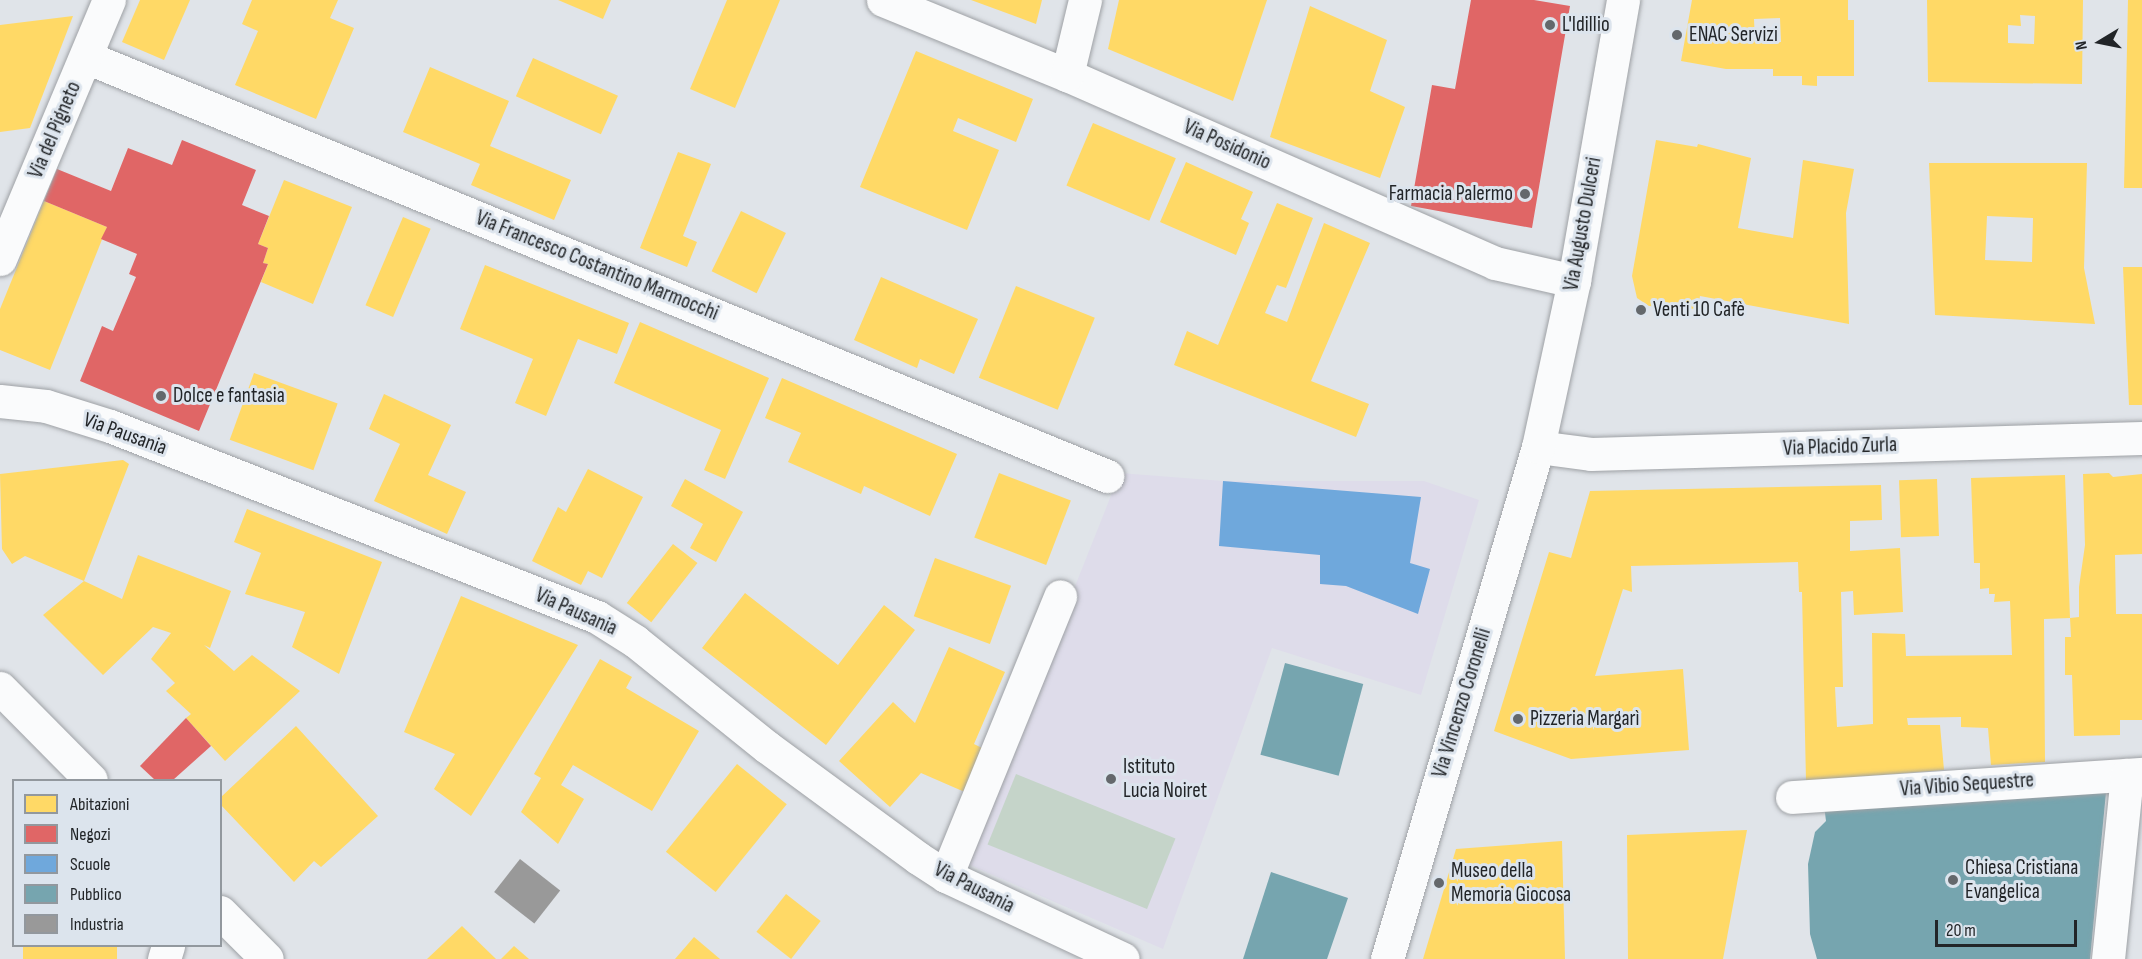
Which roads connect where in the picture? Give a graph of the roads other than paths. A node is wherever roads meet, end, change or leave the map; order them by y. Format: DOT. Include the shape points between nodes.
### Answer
graph roads {
  1 [pos="109,0"];
  2 [pos="883,0"];
  3 [pos="1085,0"];
  4 [pos="1623,0"];
  5 [pos="86,57"];
  6 [pos="1067,75"];
  7 [pos="0,259"];
  8 [pos="1574,281"];
  9 [pos="0,401"];
  10 [pos="2142,438"];
  11 [pos="1538,447"];
  12 [pos="1107,476"];
  13 [pos="1060,596"];
  14 [pos="0,688"];
  15 [pos="2134,774"];
  16 [pos="90,779"];
  17 [pos="1792,797"];
  18 [pos="946,876"];
  19 [pos="222,914"];
  20 [pos="267,959"];
  21 [pos="1123,959"];
  22 [pos="1387,959"];
  23 [pos="2108,959"];
  1 -- 5 [label="street, Via del Pigneto"];
  2 -- 6 [label="street, Via Posidonio"];
  3 -- 6 [label="street"];
  4 -- 8 [label="street, Via Augusto Dulceri"];
  5 -- 7 [label="street, Via del Pigneto"];
  5 -- 12 [label="street, Via Francesco Costantino Marmocchi"];
  6 -- 8 [label="street, Via Posidonio" via="1495,263"];
  8 -- 11 [label="street, Via Augusto Dulceri"];
  9 -- 18 [label="street, Via Pausania" via="46,406 110,426 597,617 635,641 767,747"];
  10 -- 11 [label="street, Via Placido Zurla" via="1591,454"];
  11 -- 22 [label="street, Via Vincenzo Coronelli"];
  13 -- 18 [label="street"];
  14 -- 16 [label="street"];
  15 -- 17 [label="street, Via Vibio Sequestre"];
  15 -- 23 [label="street"];
  18 -- 21 [label="street, Via Pausania"];
  19 -- 20 [label="street"];
}
